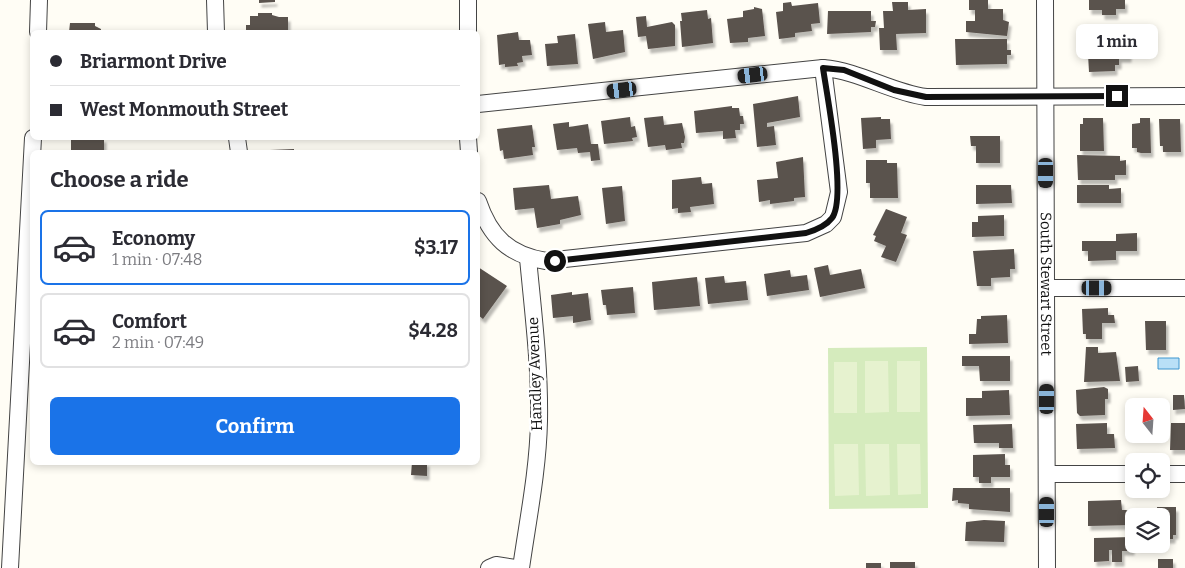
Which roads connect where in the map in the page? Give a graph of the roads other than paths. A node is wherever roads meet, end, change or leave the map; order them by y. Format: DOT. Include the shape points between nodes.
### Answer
graph roads {
  1 [pos="39,0"];
  2 [pos="215,0"];
  3 [pos="468,0"];
  4 [pos="1044,0"];
  5 [pos="38,30"];
  6 [pos="216,30"];
  7 [pos="468,30"];
  8 [pos="823,68"];
  9 [pos="1185,96"];
  10 [pos="1045,97"];
  11 [pos="480,104"];
  12 [pos="30,194"];
  13 [pos="480,206"];
  14 [pos="528,258"];
  15 [pos="1047,288"];
  16 [pos="1185,288"];
  17 [pos="1047,474"];
  18 [pos="1125,474"];
  19 [pos="1170,474"];
  20 [pos="1185,474"];
  21 [pos="10,568"];
  22 [pos="489,568"];
  23 [pos="515,568"];
  24 [pos="521,568"];
  25 [pos="1046,568"];
  1 -- 5 [label="street"];
  2 -- 6 [label="street"];
  3 -- 7 [label="street"];
  4 -- 10 [label="street, South Stewart Street"];
  8 -- 10 [label="street" via="844,70 894,90 926,97"];
  8 -- 11 [label="street"];
  8 -- 14 [label="street" via="839,192 833,217 826,224 806,233 711,245 555,261"];
  9 -- 10 [label="street"];
  10 -- 15 [label="street, South Stewart Street"];
  12 -- 21 [label="street"];
  13 -- 14 [label="street" via="490,229 500,240 509,249"];
  14 -- 24 [label="street, Handley Avenue" via="538,364 539,421 537,459"];
  15 -- 16 [label="street"];
  15 -- 17 [label="street, South Stewart Street"];
  17 -- 18 [label="street"];
  17 -- 25 [label="street, South Stewart Street"];
  19 -- 20 [label="street"];
  22 -- 23 [label="street"];
}
